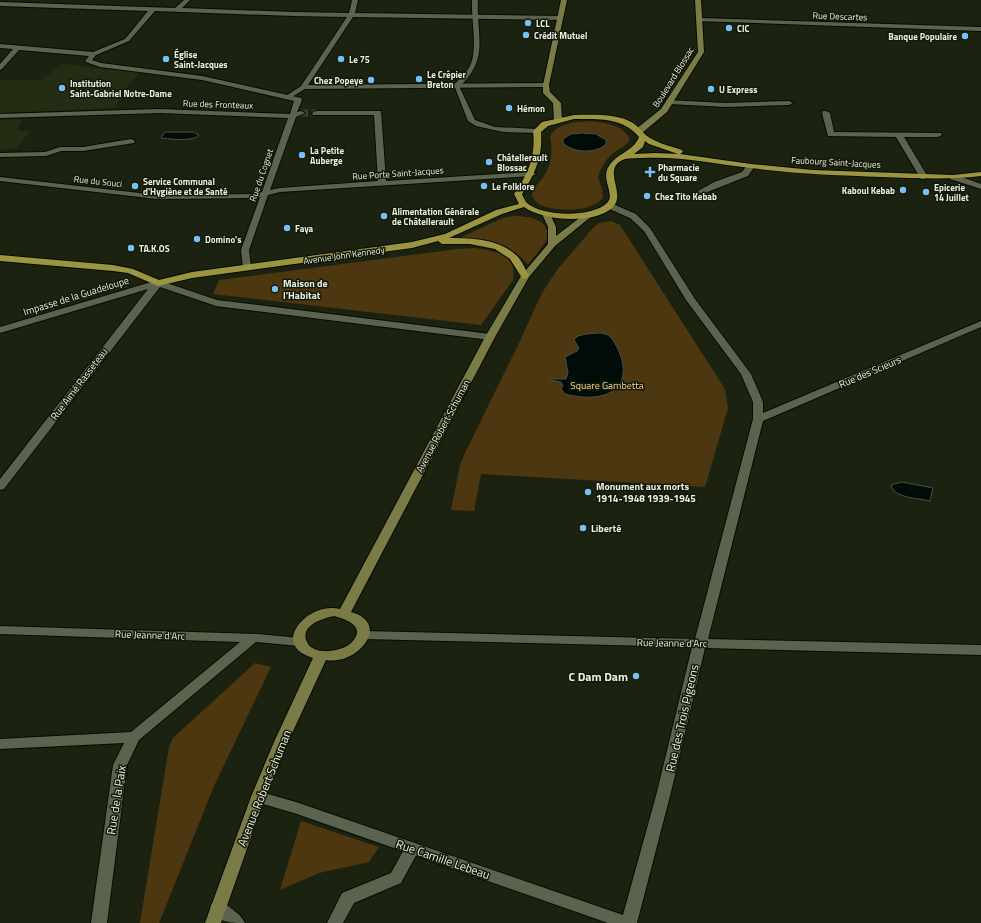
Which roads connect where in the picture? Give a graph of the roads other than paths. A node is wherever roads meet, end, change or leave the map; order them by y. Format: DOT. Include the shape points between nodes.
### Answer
graph roads {
  1 [pos="187,0"];
  2 [pos="355,0"];
  3 [pos="475,0"];
  4 [pos="564,0"];
  5 [pos="698,0"];
  6 [pos="0,4"];
  7 [pos="153,10"];
  8 [pos="177,10"];
  9 [pos="352,14"];
  10 [pos="473,16"];
  11 [pos="560,18"];
  12 [pos="699,20"];
  13 [pos="981,29"];
  14 [pos="0,46"];
  15 [pos="18,47"];
  16 [pos="94,54"];
  17 [pos="0,68"];
  18 [pos="458,85"];
  19 [pos="546,85"];
  20 [pos="302,87"];
  21 [pos="288,97"];
  22 [pos="669,102"];
  23 [pos="789,103"];
  24 [pos="302,113"];
  25 [pos="316,113"];
  26 [pos="826,113"];
  27 [pos="0,116"];
  28 [pos="292,116"];
  29 [pos="558,120"];
  30 [pos="537,131"];
  31 [pos="641,134"];
  32 [pos="899,135"];
  33 [pos="938,135"];
  34 [pos="131,141"];
  35 [pos="0,155"];
  36 [pos="691,157"];
  37 [pos="622,158"];
  38 [pos="750,166"];
  39 [pos="532,174"];
  40 [pos="981,174"];
  41 [pos="924,177"];
  42 [pos="953,177"];
  43 [pos="0,180"];
  44 [pos="382,184"];
  45 [pos="981,187"];
  46 [pos="702,191"];
  47 [pos="265,194"];
  48 [pos="523,206"];
  49 [pos="610,206"];
  50 [pos="546,214"];
  51 [pos="589,215"];
  52 [pos="433,241"];
  53 [pos="552,244"];
  54 [pos="0,258"];
  55 [pos="247,267"];
  56 [pos="525,276"];
  57 [pos="158,283"];
  58 [pos="981,324"];
  59 [pos="0,330"];
  60 [pos="490,337"];
  61 [pos="758,419"];
  62 [pos="0,487"];
  63 [pos="344,613"];
  64 [pos="0,630"];
  65 [pos="364,636"];
  66 [pos="253,638"];
  67 [pos="300,642"];
  68 [pos="700,643"];
  69 [pos="981,650"];
  70 [pos="321,656"];
  71 [pos="134,737"];
  72 [pos="0,744"];
  73 [pos="258,797"];
  74 [pos="412,848"];
  75 [pos="216,916"];
  76 [pos="99,923"];
  77 [pos="237,923"];
  78 [pos="335,923"];
  79 [pos="628,923"];
  1 -- 8 [label="street"];
  2 -- 9 [label="street"];
  3 -- 10 [label="street"];
  4 -- 11 [label="main road"];
  5 -- 12 [label="main road, Boulevard Blossac"];
  6 -- 7 [label="street"];
  7 -- 8 [label="street"];
  7 -- 16 [label="street" via="127,40"];
  8 -- 9 [label="street"];
  9 -- 10 [label="street"];
  9 -- 20 [label="street"];
  10 -- 11 [label="street"];
  10 -- 18 [label="street" via="476,58"];
  11 -- 19 [label="main road"];
  12 -- 13 [label="street, Rue Descartes"];
  12 -- 22 [label="main road, Boulevard Blossac" via="701,52"];
  14 -- 15 [label="street"];
  15 -- 16 [label="street"];
  15 -- 17 [label="street"];
  16 -- 21 [label="street" via="88,61 100,65 202,78"];
  18 -- 19 [label="street"];
  18 -- 20 [label="street"];
  18 -- 30 [label="street" via="457,88 472,121 483,127"];
  19 -- 29 [label="main road" via="547,93 557,103"];
  20 -- 21 [label="street"];
  21 -- 28 [label="street, Rue du Cognet" via="298,100"];
  22 -- 23 [label="street" via="726,105"];
  22 -- 31 [label="main road, Boulevard Blossac"];
  24 -- 28 [label="street, Rue des Fronteaux"];
  25 -- 44 [label="street" via="378,113"];
  26 -- 32 [label="street" via="831,134"];
  27 -- 28 [label="street, Rue des Fronteaux" via="146,111"];
  28 -- 47 [label="street, Rue du Cognet"];
  29 -- 30 [label="main road, Faubourg Saint-Jacques" via="545,124"];
  29 -- 31 [label="main road, Faubourg Saint-Jacques" via="574,117 606,118 628,124"];
  30 -- 39 [label="main road" via="538,152"];
  31 -- 36 [label="main road, Faubourg Saint-Jacques" via="662,146"];
  31 -- 37 [label="main road" via="640,145"];
  32 -- 33 [label="street"];
  32 -- 41 [label="street"];
  34 -- 35 [label="street" via="46,154"];
  36 -- 37 [label="main road, Faubourg Saint-Jacques" via="655,155"];
  36 -- 38 [label="main road, Faubourg Saint-Jacques"];
  37 -- 49 [label="main road" via="609,172 615,193"];
  38 -- 41 [label="main road, Faubourg Saint-Jacques" via="813,172"];
  38 -- 46 [label="street" via="745,174"];
  39 -- 44 [label="street, Rue Porte Saint-Jacques"];
  39 -- 48 [label="main road" via="518,194"];
  40 -- 42 [label="main road, Faubourg Saint-Jacques"];
  41 -- 42 [label="main road, Faubourg Saint-Jacques"];
  42 -- 45 [label="street"];
  43 -- 47 [label="street, Rue du Souci" via="157,197"];
  44 -- 47 [label="street, Rue Porte Saint-Jacques" via="280,190"];
  47 -- 55 [label="street, Rue du Cognet" via="245,250"];
  48 -- 50 [label="main road"];
  48 -- 52 [label="main road, Avenue John Kennedy" via="499,212"];
  49 -- 51 [label="main road"];
  49 -- 61 [label="street" via="633,216 647,230 691,300 746,374 758,402"];
  50 -- 51 [label="main road"];
  50 -- 53 [label="main road" via="552,227"];
  51 -- 53 [label="main road, Avenue Robert Schuman"];
  52 -- 55 [label="main road, Avenue John Kennedy" via="412,246"];
  52 -- 56 [label="main road" via="478,243 495,247 512,257"];
  53 -- 56 [label="main road, Avenue Robert Schuman"];
  54 -- 57 [label="main road" via="113,268 130,271"];
  55 -- 57 [label="main road, Avenue John Kennedy"];
  56 -- 60 [label="main road, Avenue Robert Schuman"];
  57 -- 59 [label="street, Impasse de la Guadeloupe"];
  57 -- 60 [label="street" via="216,303"];
  57 -- 62 [label="street, Rue Aimé Rasseteau"];
  58 -- 61 [label="street, Rue des Scieurs"];
  60 -- 63 [label="main road, Avenue Robert Schuman"];
  61 -- 68 [label="street, Rue des Trois Pigeons"];
  63 -- 65 [label="main road" via="360,622 364,628"];
  63 -- 67 [label="main road" via="324,614 306,622 301,628"];
  64 -- 66 [label="street, Rue Jeanne d'Arc"];
  65 -- 68 [label="street, Rue Jeanne d'Arc"];
  65 -- 70 [label="main road" via="353,650 332,657"];
  66 -- 67 [label="street, Rue Jeanne d'Arc"];
  66 -- 71 [label="street, Rue de la Paix"];
  67 -- 70 [label="main road" via="304,648"];
  68 -- 69 [label="street, Rue Jeanne d'Arc"];
  68 -- 79 [label="street, Rue des Trois Pigeons" via="664,792"];
  70 -- 73 [label="main road, Avenue Robert Schuman"];
  71 -- 72 [label="street"];
  71 -- 76 [label="street, Rue de la Paix" via="120,765"];
  73 -- 74 [label="street, Rue Camille Lebeau"];
  73 -- 75 [label="main road, Avenue Robert Schuman"];
  74 -- 78 [label="street" via="396,878 348,898"];
  74 -- 79 [label="street, Rue Camille Lebeau"];
  75 -- 77 [label="street"];
}
